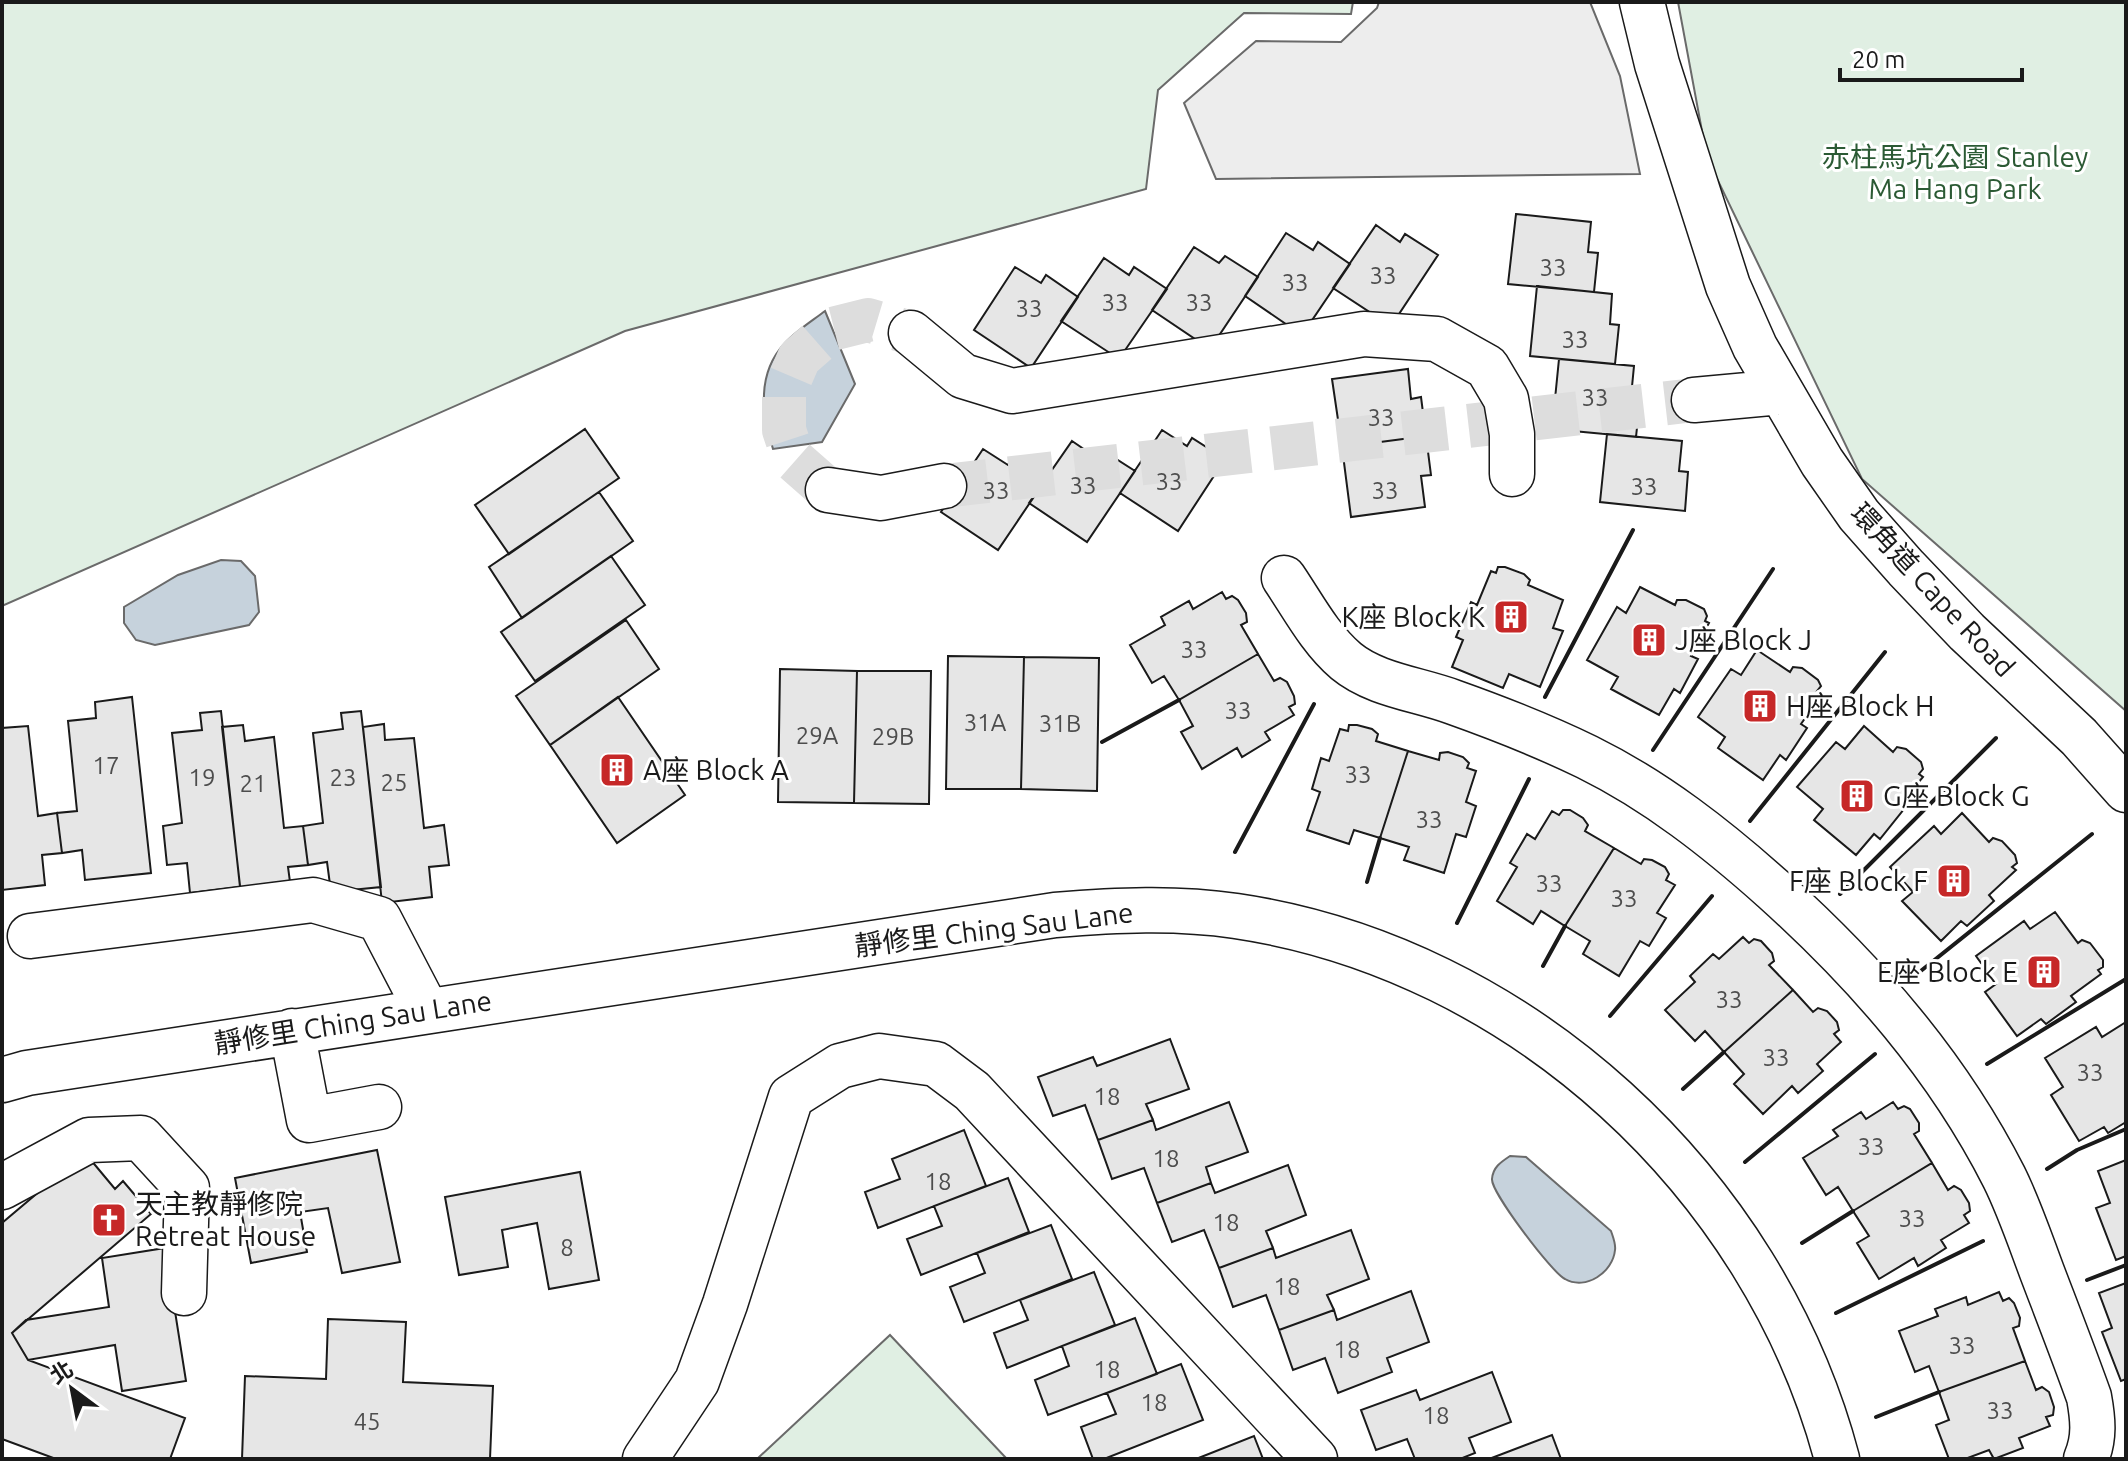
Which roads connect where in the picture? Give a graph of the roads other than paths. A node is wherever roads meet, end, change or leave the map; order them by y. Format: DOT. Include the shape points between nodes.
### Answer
graph roads {
  1 [pos="1641,4"];
  2 [pos="911,333"];
  3 [pos="1781,392"];
  4 [pos="1694,400"];
  5 [pos="1512,474"];
  6 [pos="944,486"];
  7 [pos="828,490"];
  8 [pos="1284,578"];
  9 [pos="2126,790"];
  10 [pos="30,936"];
  11 [pos="427,1011"];
  12 [pos="292,1031"];
  13 [pos="2,1080"];
  14 [pos="379,1107"];
  15 [pos="2,1187"];
  16 [pos="184,1293"];
  17 [pos="645,1459"];
  18 [pos="1315,1459"];
  19 [pos="1837,1459"];
  20 [pos="2086,1459"];
  1 -- 3 [label="street, 環角道 Cape Road" via="1728,286"];
  2 -- 5 [label="street" via="963,376 1012,391 1364,334 1437,339 1487,367 1506,399"];
  3 -- 4 [label="street"];
  3 -- 9 [label="street, 環角道 Cape Road" via="1859,515 1967,632 2079,737"];
  6 -- 7 [label="street" via="881,498"];
  8 -- 20 [label="street" via="1331,647 1348,662 1368,674 1520,727 1649,792 1757,875 1852,963 1927,1052 2005,1178 2089,1397 2093,1436"];
  10 -- 11 [label="street" via="313,900 379,919"];
  11 -- 12 [label="street, 靜修里 Ching Sau Lane"];
  11 -- 19 [label="street, 靜修里 Ching Sau Lane" via="1055,915 1117,910 1179,909 1237,916 1370,949 1424,971 1542,1041 1602,1087 1699,1185 1790,1333"];
  12 -- 13 [label="street, 靜修里 Ching Sau Lane"];
  12 -- 14 [label="street" via="309,1120"];
  15 -- 16 [label="street" via="89,1140 141,1138 187,1188"];
  17 -- 18 [label="street" via="697,1381 791,1097 840,1066 879,1056 936,1064 972,1091"];
}
